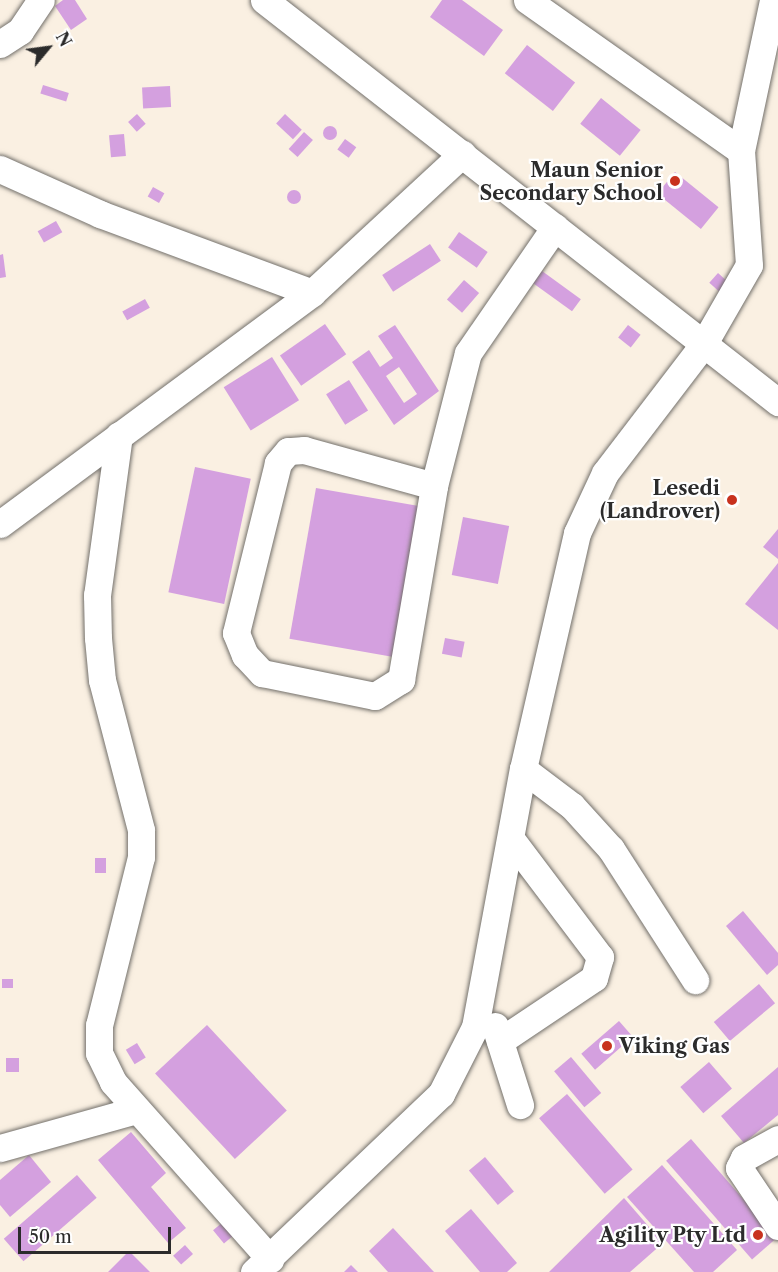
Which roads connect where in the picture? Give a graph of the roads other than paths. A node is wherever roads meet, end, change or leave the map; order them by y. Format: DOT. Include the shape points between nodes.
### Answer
graph roads {
  1 [pos="41,0"];
  2 [pos="264,0"];
  3 [pos="527,0"];
  4 [pos="773,0"];
  5 [pos="0,44"];
  6 [pos="741,151"];
  7 [pos="462,154"];
  8 [pos="0,170"];
  9 [pos="555,227"];
  10 [pos="312,293"];
  11 [pos="704,345"];
  12 [pos="778,402"];
  13 [pos="119,435"];
  14 [pos="434,486"];
  15 [pos="0,524"];
  16 [pos="523,769"];
  17 [pos="511,839"];
  18 [pos="695,981"];
  19 [pos="484,993"];
  20 [pos="500,1041"];
  21 [pos="520,1105"];
  22 [pos="136,1110"];
  23 [pos="778,1138"];
  24 [pos="0,1148"];
  25 [pos="778,1226"];
  26 [pos="262,1265"];
  1 -- 5 [label="street" via="15,36"];
  2 -- 7 [label="street"];
  3 -- 6 [label="street"];
  4 -- 6 [label="street"];
  6 -- 11 [label="street" via="748,265"];
  7 -- 9 [label="street"];
  7 -- 10 [label="street"];
  8 -- 10 [label="street" via="100,214"];
  9 -- 11 [label="street"];
  9 -- 14 [label="street" via="468,353"];
  10 -- 13 [label="street"];
  11 -- 12 [label="street"];
  11 -- 16 [label="street" via="627,441 587,505"];
  13 -- 15 [label="street"];
  13 -- 22 [label="street" via="97,595 98,638 102,680 141,830 141,857 97,1037 105,1068"];
  14 -- 14 [label="street" via="401,680 375,696 262,673 245,655 236,633 278,463 288,451 304,450"];
  16 -- 17 [label="street"];
  16 -- 18 [label="street" via="572,806 611,849"];
  17 -- 19 [label="street"];
  17 -- 20 [label="street" via="600,957 594,978"];
  19 -- 20 [label="street"];
  19 -- 26 [label="street" via="467,1046 441,1094"];
  20 -- 21 [label="street"];
  22 -- 24 [label="street"];
  22 -- 26 [label="street"];
  23 -- 25 [label="street" via="744,1158 739,1168"];
}
